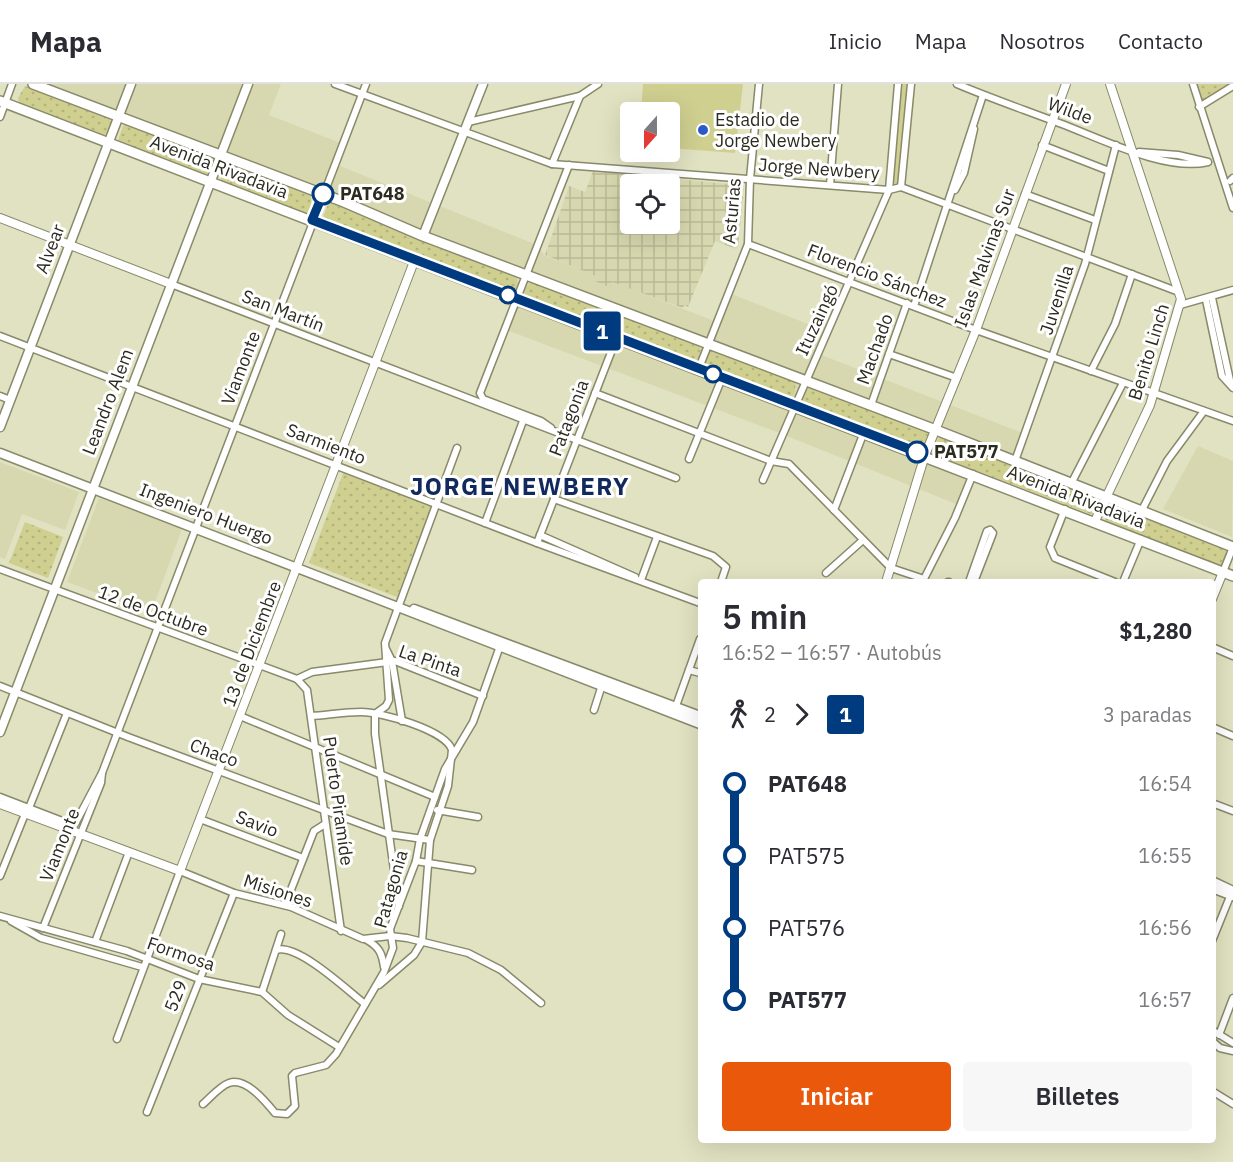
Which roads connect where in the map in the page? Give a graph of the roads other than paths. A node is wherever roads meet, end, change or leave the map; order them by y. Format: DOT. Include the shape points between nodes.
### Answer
graph roads {
  1 [pos="12,84"];
  2 [pos="33,84"];
  3 [pos="131,84"];
  4 [pos="248,84"];
  5 [pos="335,84"];
  6 [pos="366,84"];
  7 [pos="483,84"];
  8 [pos="598,84"];
  9 [pos="759,84"];
  10 [pos="838,84"];
  11 [pos="898,84"];
  12 [pos="911,84"];
  13 [pos="957,84"];
  14 [pos="1066,84"];
  15 [pos="1110,84"];
  16 [pos="1192,84"];
  17 [pos="1233,86"];
  18 [pos="362,94"];
  19 [pos="983,95"];
  20 [pos="580,96"];
  21 [pos="3,102"];
  22 [pos="1199,107"];
  23 [pos="118,116"];
  24 [pos="0,117"];
  25 [pos="1051,120"];
  26 [pos="468,122"];
  27 [pos="464,133"];
  28 [pos="108,142"];
  29 [pos="1042,145"];
  30 [pos="1116,145"];
  31 [pos="1136,151"];
  32 [pos="220,155"];
  33 [pos="1218,163"];
  34 [pos="552,164"];
  35 [pos="569,165"];
  36 [pos="1109,171"];
  37 [pos="750,179"];
  38 [pos="1230,181"];
  39 [pos="210,182"];
  40 [pos="830,185"];
  41 [pos="901,187"];
  42 [pos="889,190"];
  43 [pos="323,194"];
  44 [pos="1025,194"];
  45 [pos="949,204"];
  46 [pos="1233,208"];
  47 [pos="0,219"];
  48 [pos="312,220"];
  49 [pos="1095,220"];
  50 [pos="1014,228"];
  51 [pos="423,236"];
  52 [pos="748,244"];
  53 [pos="69,245"];
  54 [pos="1087,256"];
  55 [pos="415,260"];
  56 [pos="1132,273"];
  57 [pos="525,274"];
  58 [pos="851,282"];
  59 [pos="171,284"];
  60 [pos="1233,290"];
  61 [pos="1180,292"];
  62 [pos="516,297"];
  63 [pos="1209,299"];
  64 [pos="911,305"];
  65 [pos="1180,305"];
  66 [pos="274,324"];
  67 [pos="976,330"];
  68 [pos="0,336"];
  69 [pos="617,337"];
  70 [pos="709,343"];
  71 [pos="30,348"];
  72 [pos="889,354"];
  73 [pos="1053,358"];
  74 [pos="375,362"];
  75 [pos="699,368"];
  76 [pos="1091,371"];
  77 [pos="723,378"];
  78 [pos="957,378"];
  79 [pos="806,381"];
  80 [pos="1123,383"];
  81 [pos="132,387"];
  82 [pos="1232,387"];
  83 [pos="595,393"];
  84 [pos="1153,393"];
  85 [pos="0,396"];
  86 [pos="10,400"];
  87 [pos="871,405"];
  88 [pos="794,406"];
  89 [pos="1204,411"];
  90 [pos="523,421"];
  91 [pos="1233,421"];
  92 [pos="234,426"];
  93 [pos="0,427"];
  94 [pos="936,430"];
  95 [pos="555,431"];
  96 [pos="864,432"];
  97 [pos="699,433"];
  98 [pos="577,439"];
  99 [pos="457,448"];
  100 [pos="0,453"];
  101 [pos="925,455"];
  102 [pos="689,459"];
  103 [pos="771,461"];
  104 [pos="1015,461"];
  105 [pos="336,464"];
  106 [pos="974,474"];
  107 [pos="676,478"];
  108 [pos="763,480"];
  109 [pos="1072,482"];
  110 [pos="93,489"];
  111 [pos="1106,495"];
  112 [pos="554,499"];
  113 [pos="438,503"];
  114 [pos="1065,509"];
  115 [pos="834,510"];
  116 [pos="1142,510"];
  117 [pos="1095,521"];
  118 [pos="485,523"];
  119 [pos="196,527"];
  120 [pos="540,535"];
  121 [pos="657,537"];
  122 [pos="1141,539"];
  123 [pos="863,540"];
  124 [pos="537,543"];
  125 [pos="1233,547"];
  126 [pos="297,566"];
  127 [pos="891,568"];
  128 [pos="0,569"];
  129 [pos="1223,572"];
  130 [pos="826,573"];
  131 [pos="1233,576"];
  132 [pos="722,579"];
  133 [pos="886,579"];
  134 [pos="970,579"];
  135 [pos="975,579"];
  136 [pos="1108,579"];
  137 [pos="1124,579"];
  138 [pos="641,580"];
  139 [pos="1216,589"];
  140 [pos="54,590"];
  141 [pos="698,602"];
  142 [pos="400,606"];
  143 [pos="157,629"];
  144 [pos="698,645"];
  145 [pos="500,646"];
  146 [pos="1216,649"];
  147 [pos="1233,656"];
  148 [pos="388,661"];
  149 [pos="259,666"];
  150 [pos="689,670"];
  151 [pos="698,672"];
  152 [pos="297,680"];
  153 [pos="0,686"];
  154 [pos="602,686"];
  155 [pos="15,692"];
  156 [pos="483,696"];
  157 [pos="676,706"];
  158 [pos="594,710"];
  159 [pos="67,713"];
  160 [pos="375,714"];
  161 [pos="698,715"];
  162 [pos="240,716"];
  163 [pos="311,716"];
  164 [pos="402,721"];
  165 [pos="698,723"];
  166 [pos="1216,729"];
  167 [pos="0,732"];
  168 [pos="118,733"];
  169 [pos="1233,736"];
  170 [pos="315,747"];
  171 [pos="453,758"];
  172 [pos="219,771"];
  173 [pos="102,773"];
  174 [pos="381,775"];
  175 [pos="0,797"];
  176 [pos="435,797"];
  177 [pos="0,804"];
  178 [pos="1216,805"];
  179 [pos="431,809"];
  180 [pos="324,810"];
  181 [pos="440,810"];
  182 [pos="27,811"];
  183 [pos="1233,812"];
  184 [pos="478,817"];
  185 [pos="200,819"];
  186 [pos="75,824"];
  187 [pos="325,824"];
  188 [pos="80,834"];
  189 [pos="388,834"];
  190 [pos="420,839"];
  191 [pos="430,840"];
  192 [pos="129,852"];
  193 [pos="303,858"];
  194 [pos="416,861"];
  195 [pos="428,863"];
  196 [pos="472,870"];
  197 [pos="180,871"];
  198 [pos="0,876"];
  199 [pos="1216,883"];
  200 [pos="1216,889"];
  201 [pos="1232,892"];
  202 [pos="234,893"];
  203 [pos="285,905"];
  204 [pos="399,907"];
  205 [pos="3,917"];
  206 [pos="43,928"];
  207 [pos="341,931"];
  208 [pos="1216,931"];
  209 [pos="281,934"];
  210 [pos="390,936"];
  211 [pos="366,940"];
  212 [pos="95,942"];
  213 [pos="422,942"];
  214 [pos="276,950"];
  215 [pos="145,959"];
  216 [pos="142,967"];
  217 [pos="384,972"];
  218 [pos="199,979"];
  219 [pos="377,987"];
  220 [pos="262,992"];
  221 [pos="1233,998"];
  222 [pos="541,1003"];
  223 [pos="365,1004"];
  224 [pos="1216,1033"];
  225 [pos="1219,1035"];
  226 [pos="117,1039"];
  227 [pos="1216,1044"];
  228 [pos="1233,1044"];
  229 [pos="339,1047"];
  230 [pos="1233,1051"];
  231 [pos="1216,1093"];
  232 [pos="202,1104"];
  233 [pos="1233,1104"];
  234 [pos="147,1112"];
  1 -- 21 [label="street"];
  2 -- 23 [label="main road, Avenida Rivadavia"];
  3 -- 23 [label="main road, Alvear"];
  4 -- 32 [label="main road, Leandro Alem"];
  5 -- 18 [label="street, Jorge Newbery"];
  6 -- 18 [label="street, Viamonte"];
  7 -- 26 [label="main road"];
  8 -- 20 [label="street"];
  9 -- 37 [label="street, Asturias"];
  10 -- 40 [label="street"];
  11 -- 42 [label="street, Ituzaingó"];
  12 -- 41 [label="street"];
  13 -- 19 [label="street, Wilde"];
  14 -- 25 [label="street, Islas Malvinas Sur"];
  15 -- 31 [label="street, Benito Linch"];
  16 -- 22 [label="street"];
  17 -- 22 [label="street"];
  18 -- 27 [label="street, Jorge Newbery"];
  18 -- 43 [label="street, Viamonte"];
  19 -- 25 [label="street, Wilde"];
  19 -- 45 [label="street, Machado"];
  20 -- 26 [label="street"];
  20 -- 34 [label="street"];
  21 -- 24 [label="street"];
  21 -- 28 [label="main road, Avenida Rivadavia"];
  22 -- 33 [label="street"];
  23 -- 28 [label="main road, Alvear"];
  23 -- 32 [label="main road, Avenida Rivadavia"];
  25 -- 29 [label="street, Islas Malvinas Sur"];
  25 -- 30 [label="street, Wilde"];
  26 -- 27 [label="main road"];
  27 -- 34 [label="street, Jorge Newbery"];
  27 -- 51 [label="main road"];
  28 -- 39 [label="main road, Avenida Rivadavia"];
  28 -- 53 [label="main road, Alvear"];
  29 -- 36 [label="street"];
  29 -- 44 [label="street, Islas Malvinas Sur"];
  30 -- 31 [label="street, Wilde"];
  30 -- 36 [label="street, Juvenilla"];
  31 -- 33 [label="street, Wilde" via="1169,162"];
  31 -- 61 [label="street, Benito Linch"];
  32 -- 39 [label="main road, Leandro Alem"];
  32 -- 43 [label="main road, Avenida Rivadavia"];
  33 -- 38 [label="street"];
  34 -- 35 [label="street, Jorge Newbery"];
  35 -- 37 [label="street, Jorge Newbery"];
  35 -- 57 [label="street"];
  36 -- 49 [label="street, Juvenilla"];
  37 -- 40 [label="street, Jorge Newbery"];
  37 -- 52 [label="street, Asturias"];
  38 -- 46 [label="street"];
  39 -- 48 [label="main road, Avenida Rivadavia"];
  39 -- 59 [label="main road, Leandro Alem"];
  40 -- 42 [label="street, Jorge Newbery"];
  41 -- 42 [label="street, Jorge Newbery"];
  41 -- 45 [label="street"];
  42 -- 58 [label="street, Ituzaingó"];
  43 -- 48 [label="street, Viamonte"];
  43 -- 51 [label="main road, Avenida Rivadavia"];
  44 -- 49 [label="street"];
  44 -- 50 [label="street, Islas Malvinas Sur"];
  45 -- 50 [label="street"];
  45 -- 64 [label="street, Machado"];
  47 -- 53 [label="street, San Martín"];
  48 -- 55 [label="main road, Avenida Rivadavia"];
  48 -- 66 [label="street, Viamonte"];
  49 -- 54 [label="street, Juvenilla"];
  50 -- 54 [label="street"];
  50 -- 67 [label="street, Islas Malvinas Sur"];
  51 -- 57 [label="main road, Avenida Rivadavia"];
  52 -- 58 [label="street, Florencio Sánchez"];
  52 -- 70 [label="street, Asturias"];
  53 -- 59 [label="street, San Martín"];
  53 -- 71 [label="main road, Alvear"];
  54 -- 56 [label="street"];
  54 -- 73 [label="street, Juvenilla"];
  55 -- 62 [label="main road, Avenida Rivadavia"];
  55 -- 74 [label="street, 13 de Diciembre"];
  56 -- 61 [label="street"];
  56 -- 76 [label="street" via="1115,324"];
  57 -- 62 [label="street"];
  57 -- 70 [label="main road, Avenida Rivadavia"];
  58 -- 64 [label="street, Florencio Sánchez"];
  58 -- 79 [label="street, Ituzaingó"];
  59 -- 66 [label="street, San Martín"];
  59 -- 81 [label="main road, Leandro Alem"];
  60 -- 63 [label="street"];
  61 -- 65 [label="street, Benito Linch"];
  62 -- 69 [label="main road, Avenida Rivadavia"];
  62 -- 95 [label="street, San Martín" via="480,393 483,399"];
  63 -- 65 [label="street"];
  63 -- 82 [label="street"];
  64 -- 67 [label="street, Florencio Sánchez"];
  64 -- 72 [label="street, Machado"];
  65 -- 84 [label="street, Benito Linch"];
  66 -- 74 [label="street, San Martín"];
  66 -- 92 [label="street, Viamonte"];
  67 -- 73 [label="street, Florencio Sánchez"];
  67 -- 78 [label="street, Islas Malvinas Sur"];
  68 -- 71 [label="street, Sarmiento"];
  69 -- 75 [label="main road, Avenida Rivadavia"];
  69 -- 83 [label="street, Patagonia"];
  70 -- 75 [label="street, Asturias"];
  70 -- 79 [label="main road, Avenida Rivadavia"];
  71 -- 81 [label="street, Sarmiento"];
  71 -- 86 [label="main road, Alvear"];
  72 -- 78 [label="street"];
  72 -- 87 [label="street, Machado"];
  73 -- 76 [label="street, Florencio Sánchez"];
  73 -- 104 [label="street, Juvenilla"];
  74 -- 90 [label="street, San Martín"];
  74 -- 105 [label="street, 13 de Diciembre"];
  75 -- 77 [label="main road, Avenida Rivadavia"];
  76 -- 80 [label="street, Florencio Sánchez"];
  77 -- 88 [label="main road, Avenida Rivadavia"];
  77 -- 97 [label="street"];
  78 -- 94 [label="street, Islas Malvinas Sur"];
  79 -- 87 [label="main road, Avenida Rivadavia"];
  79 -- 88 [label="street, Ituzaingó"];
  80 -- 84 [label="street, Florencio Sánchez"];
  80 -- 109 [label="street"];
  81 -- 92 [label="street, Sarmiento"];
  81 -- 110 [label="main road, Leandro Alem"];
  83 -- 97 [label="street"];
  83 -- 98 [label="street, Patagonia"];
  84 -- 89 [label="street, Florencio Sánchez"];
  84 -- 111 [label="street, Benito Linch"];
  85 -- 86 [label="street"];
  86 -- 93 [label="main road, Alvear"];
  87 -- 94 [label="main road, Avenida Rivadavia"];
  88 -- 96 [label="main road, Avenida Rivadavia"];
  88 -- 103 [label="street, Ituzaingó"];
  89 -- 91 [label="street, Florencio Sánchez"];
  89 -- 116 [label="street" via="1167,460"];
  90 -- 95 [label="street, San Martín"];
  90 -- 118 [label="street"];
  92 -- 105 [label="street, Sarmiento"];
  92 -- 119 [label="street, Viamonte"];
  94 -- 101 [label="street, Islas Malvinas Sur"];
  94 -- 104 [label="main road, Avenida Rivadavia"];
  95 -- 98 [label="street, San Martín"];
  96 -- 101 [label="main road, Avenida Rivadavia"];
  96 -- 115 [label="street"];
  97 -- 102 [label="street"];
  97 -- 103 [label="street"];
  98 -- 107 [label="street, San Martín"];
  98 -- 112 [label="street, Patagonia"];
  99 -- 113 [label="street"];
  100 -- 110 [label="main road, Ingeniero Huergo"];
  101 -- 106 [label="main road, Avenida Rivadavia"];
  101 -- 127 [label="street, Islas Malvinas Sur"];
  103 -- 108 [label="street, Ituzaingó"];
  103 -- 115 [label="street" via="796,468"];
  104 -- 109 [label="main road, Avenida Rivadavia"];
  105 -- 113 [label="street, Sarmiento"];
  105 -- 126 [label="street, 13 de Diciembre"];
  106 -- 114 [label="main road, Avenida Rivadavia"];
  106 -- 127 [label="street" via="924,579"];
  109 -- 111 [label="main road, Avenida Rivadavia"];
  110 -- 119 [label="main road, Ingeniero Huergo"];
  110 -- 140 [label="main road, Leandro Alem"];
  111 -- 116 [label="main road, Avenida Rivadavia"];
  111 -- 117 [label="street, Benito Linch"];
  112 -- 120 [label="street, Patagonia"];
  112 -- 121 [label="street"];
  113 -- 118 [label="street, Sarmiento"];
  113 -- 142 [label="street"];
  114 -- 117 [label="main road, Avenida Rivadavia"];
  114 -- 136 [label="street" via="1051,553"];
  115 -- 123 [label="street"];
  116 -- 125 [label="main road, Avenida Rivadavia"];
  117 -- 122 [label="main road, Avenida Rivadavia"];
  118 -- 124 [label="street, Sarmiento"];
  119 -- 126 [label="main road, Ingeniero Huergo"];
  119 -- 143 [label="street, Viamonte"];
  120 -- 124 [label="street, Patagonia"];
  120 -- 138 [label="street, Sarmiento"];
  121 -- 132 [label="street" via="713,556 726,567"];
  121 -- 138 [label="street"];
  122 -- 129 [label="main road, Avenida Rivadavia"];
  122 -- 137 [label="street"];
  123 -- 127 [label="street"];
  123 -- 130 [label="street"];
  124 -- 138 [label="street, Sarmiento"];
  125 -- 129 [label="street"];
  126 -- 142 [label="main road, Ingeniero Huergo"];
  126 -- 149 [label="street, 13 de Diciembre"];
  127 -- 133 [label="street, Islas Malvinas Sur"];
  128 -- 140 [label="street, 12 de Octubre"];
  129 -- 131 [label="main road, Avenida Rivadavia"];
  129 -- 139 [label="street"];
  134 -- 135 [label="street" via="990,530 993,533"];
  138 -- 141 [label="street, Sarmiento"];
  140 -- 143 [label="street, 12 de Octubre"];
  140 -- 155 [label="main road, Leandro Alem"];
  142 -- 145 [label="main road, Ingeniero Huergo"];
  142 -- 148 [label="street" via="385,647"];
  142 -- 157 [label="main road, Ingeniero Huergo" via="427,611"];
  143 -- 149 [label="street, 12 de Octubre"];
  143 -- 168 [label="street, Viamonte"];
  144 -- 150 [label="street"];
  145 -- 154 [label="main road, Ingeniero Huergo"];
  145 -- 156 [label="street, Patagonia"];
  146 -- 147 [label="street"];
  148 -- 152 [label="street, La Pinta" via="312,672"];
  148 -- 156 [label="street, La Pinta"];
  148 -- 160 [label="street" via="389,700"];
  148 -- 164 [label="street"];
  149 -- 152 [label="street, 12 de Octubre"];
  149 -- 162 [label="street, 13 de Diciembre"];
  150 -- 151 [label="street"];
  150 -- 157 [label="street"];
  152 -- 163 [label="street, Puerto Piramíde" via="307,690"];
  153 -- 155 [label="street, Chaco"];
  154 -- 158 [label="street"];
  154 -- 165 [label="main road, Ingeniero Huergo"];
  155 -- 159 [label="street, Chaco"];
  155 -- 167 [label="main road, Leandro Alem"];
  156 -- 171 [label="street, Patagonia" via="466,739"];
  157 -- 161 [label="main road, Ingeniero Huergo"];
  159 -- 168 [label="street, Chaco"];
  159 -- 182 [label="street"];
  160 -- 163 [label="street"];
  160 -- 164 [label="street"];
  160 -- 174 [label="street"];
  162 -- 170 [label="street"];
  162 -- 172 [label="street, 13 de Diciembre"];
  163 -- 170 [label="street, Puerto Piramíde"];
  164 -- 171 [label="street" via="446,740"];
  166 -- 169 [label="street"];
  168 -- 172 [label="street, Chaco"];
  168 -- 173 [label="street, Viamonte"];
  170 -- 174 [label="street"];
  170 -- 180 [label="street, Puerto Piramíde"];
  171 -- 176 [label="street, Patagonia"];
  171 -- 181 [label="street"];
  172 -- 180 [label="street, Chaco"];
  172 -- 185 [label="street, 13 de Diciembre"];
  173 -- 186 [label="street, Viamonte"];
  173 -- 188 [label="street, Viamonte"];
  174 -- 176 [label="street"];
  174 -- 189 [label="street"];
  175 -- 182 [label="street, Misiones"];
  176 -- 179 [label="street, Patagonia"];
  177 -- 182 [label="street, Misiones"];
  178 -- 183 [label="street"];
  179 -- 181 [label="street"];
  179 -- 190 [label="street, Patagonia"];
  180 -- 187 [label="street, Puerto Piramíde"];
  180 -- 189 [label="street, Chaco"];
  181 -- 184 [label="street"];
  181 -- 191 [label="street"];
  182 -- 186 [label="street, Misiones"];
  182 -- 188 [label="street, Misiones"];
  182 -- 198 [label="street"];
  185 -- 193 [label="street, Savio"];
  185 -- 197 [label="street, 13 de Diciembre"];
  187 -- 193 [label="street" via="314,831"];
  187 -- 207 [label="street, Puerto Piramíde"];
  188 -- 192 [label="street, Misiones"];
  188 -- 206 [label="street, Viamonte"];
  189 -- 190 [label="street, Chaco"];
  189 -- 204 [label="street"];
  190 -- 191 [label="street, Chaco"];
  190 -- 194 [label="street, Patagonia"];
  191 -- 195 [label="street"];
  192 -- 197 [label="street, Misiones"];
  192 -- 212 [label="street"];
  193 -- 203 [label="street"];
  194 -- 195 [label="street"];
  194 -- 204 [label="street, Patagonia"];
  195 -- 196 [label="street"];
  195 -- 213 [label="street"];
  197 -- 202 [label="street, Misiones"];
  197 -- 215 [label="street, 13 de Diciembre"];
  199 -- 201 [label="main road"];
  200 -- 201 [label="main road"];
  201 -- 208 [label="street"];
  202 -- 203 [label="street, Misiones"];
  202 -- 218 [label="street, 529"];
  203 -- 207 [label="street, Misiones"];
  204 -- 210 [label="street, Patagonia"];
  205 -- 206 [label="street, Formosa"];
  205 -- 216 [label="street" via="41,938"];
  206 -- 212 [label="street, Formosa"];
  207 -- 211 [label="street, Misiones"];
  209 -- 214 [label="street"];
  210 -- 211 [label="street, Misiones"];
  210 -- 213 [label="street, Misiones"];
  210 -- 217 [label="street, Patagonia" via="393,948"];
  211 -- 217 [label="street" via="382,954"];
  212 -- 215 [label="street, Formosa"];
  213 -- 219 [label="street" via="414,955"];
  213 -- 222 [label="street, Misiones" via="481,959"];
  214 -- 220 [label="street"];
  214 -- 223 [label="street" via="286,949 309,961"];
  215 -- 216 [label="street, 13 de Diciembre"];
  215 -- 218 [label="street, Formosa"];
  216 -- 226 [label="street, 13 de Diciembre"];
  217 -- 219 [label="street, Patagonia"];
  218 -- 220 [label="street, Formosa"];
  218 -- 234 [label="street, 529"];
  219 -- 223 [label="street, Patagonia"];
  220 -- 229 [label="street, Formosa" via="288,1015"];
  221 -- 225 [label="street"];
  223 -- 229 [label="street, Patagonia"];
  224 -- 225 [label="street"];
  225 -- 228 [label="street"];
  227 -- 230 [label="street"];
  229 -- 232 [label="street, Patagonia" via="326,1065 292,1076 295,1106 287,1114 275,1113 253,1090 237,1083 229,1083"];
  231 -- 233 [label="street"];
}
